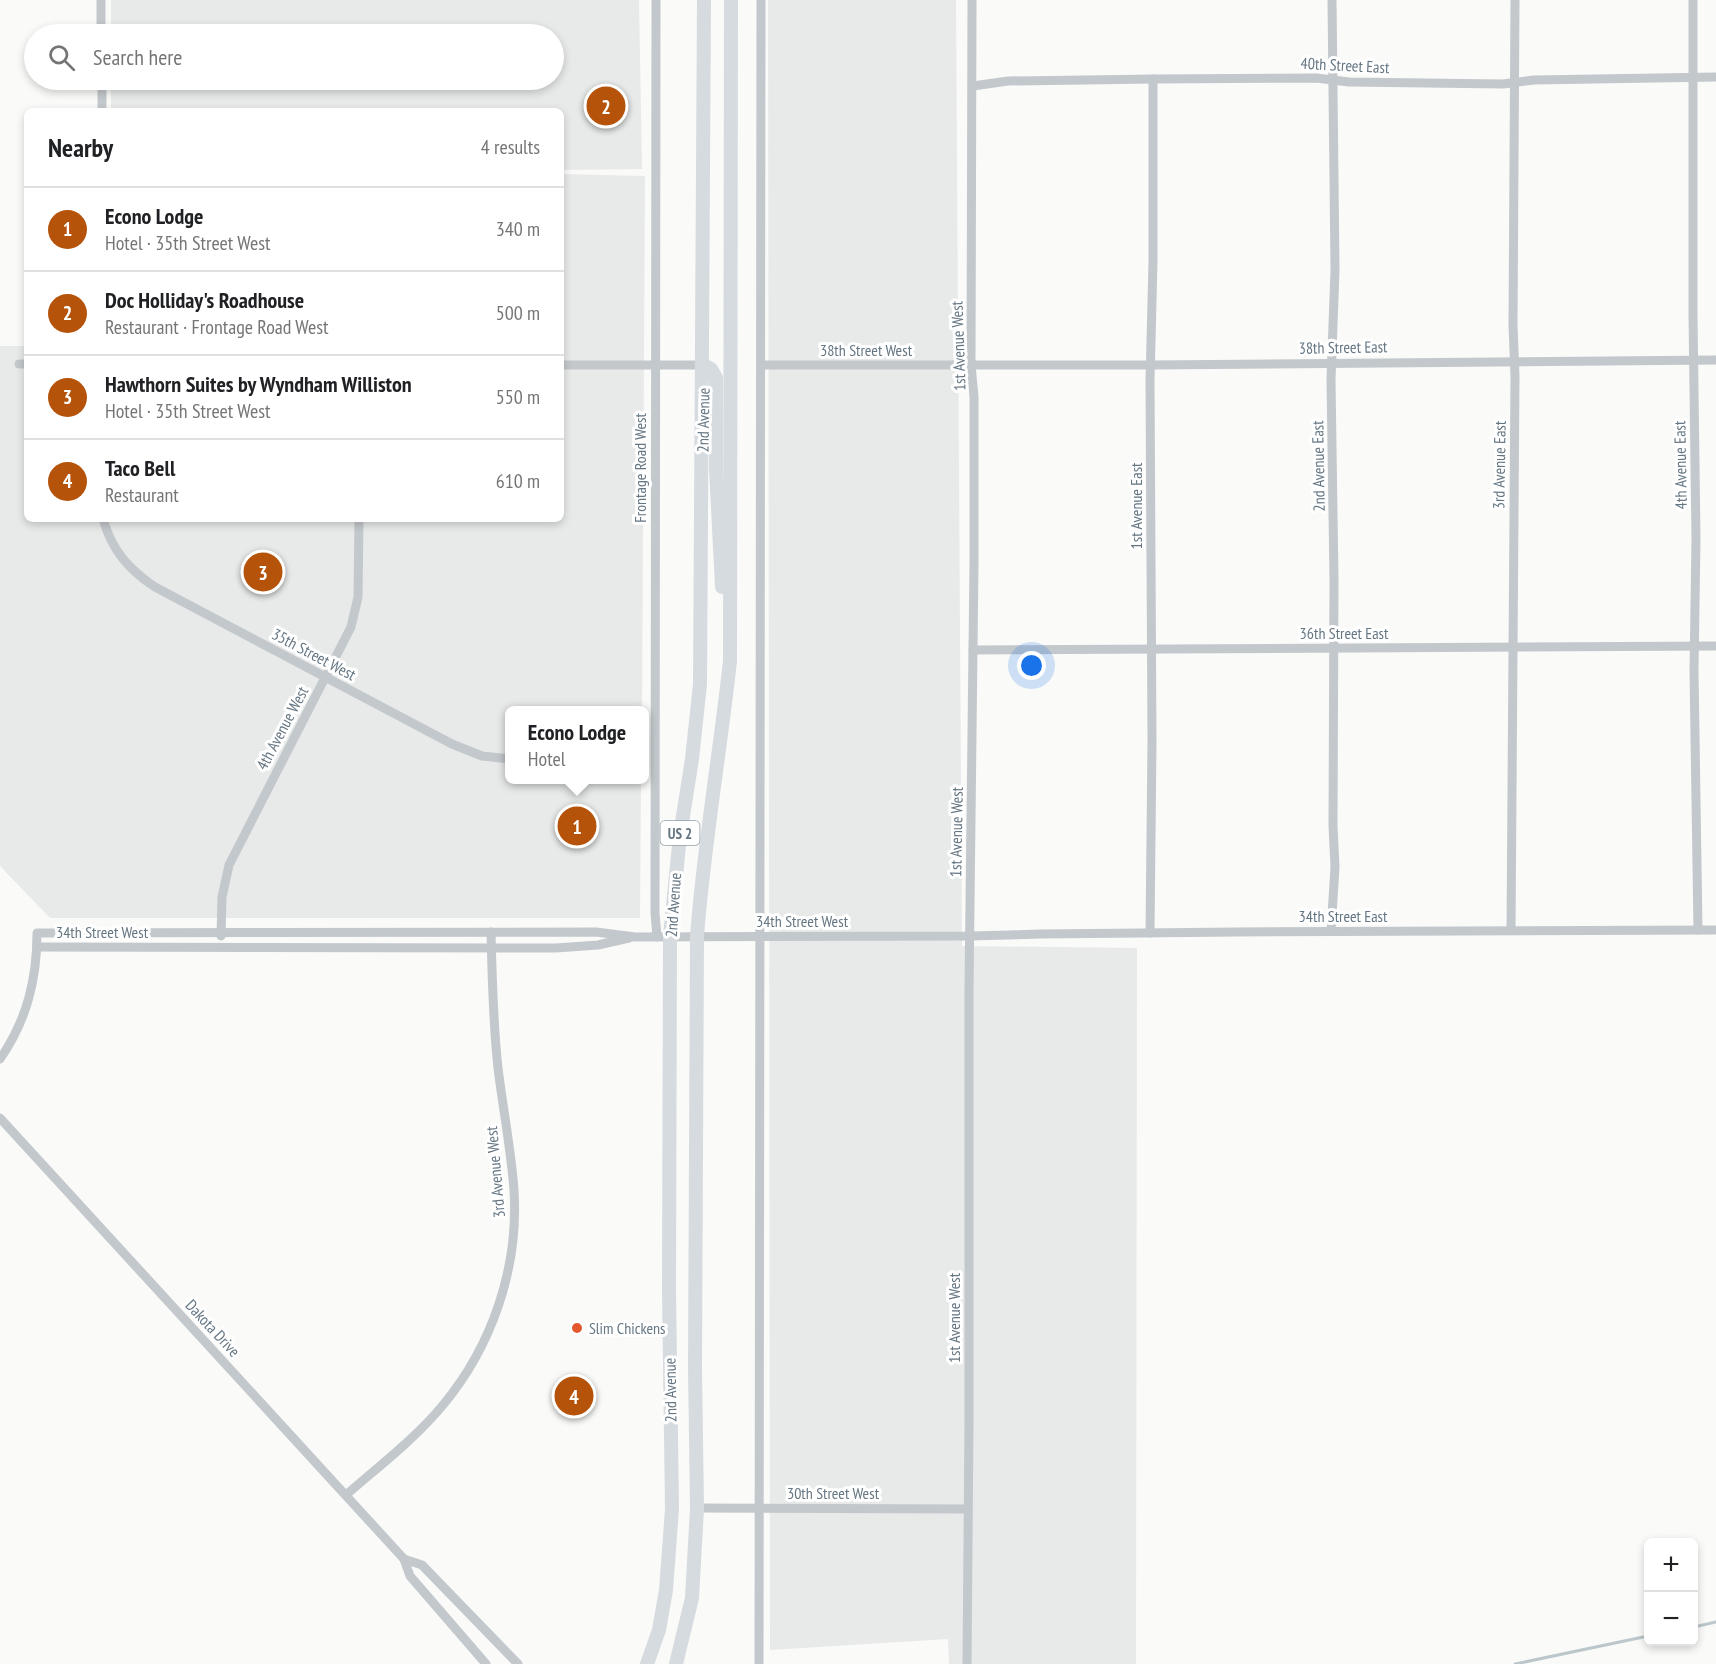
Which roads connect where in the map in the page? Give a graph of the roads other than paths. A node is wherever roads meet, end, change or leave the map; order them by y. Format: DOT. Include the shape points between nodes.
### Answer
graph roads {
  1 [pos="101,0"];
  2 [pos="656,0"];
  3 [pos="704,0"];
  4 [pos="761,0"];
  5 [pos="972,0"];
  6 [pos="1332,0"];
  7 [pos="1515,0"];
  8 [pos="1693,0"];
  9 [pos="731,1"];
  10 [pos="101,24"];
  11 [pos="1694,77"];
  12 [pos="1716,77"];
  13 [pos="1153,78"];
  14 [pos="1332,80"];
  15 [pos="1514,83"];
  16 [pos="973,86"];
  17 [pos="102,90"];
  18 [pos="102,108"];
  19 [pos="1694,360"];
  20 [pos="1716,360"];
  21 [pos="1515,361"];
  22 [pos="1331,362"];
  23 [pos="564,365"];
  24 [pos="655,365"];
  25 [pos="703,365"];
  26 [pos="760,365"];
  27 [pos="971,365"];
  28 [pos="1150,365"];
  29 [pos="105,522"];
  30 [pos="359,522"];
  31 [pos="1695,646"];
  32 [pos="1716,646"];
  33 [pos="1334,648"];
  34 [pos="1513,648"];
  35 [pos="1152,649"];
  36 [pos="973,650"];
  37 [pos="326,677"];
  38 [pos="725,709"];
  39 [pos="505,758"];
  40 [pos="649,765"];
  41 [pos="655,765"];
  42 [pos="1511,930"];
  43 [pos="1698,930"];
  44 [pos="1716,930"];
  45 [pos="1332,931"];
  46 [pos="221,932"];
  47 [pos="491,932"];
  48 [pos="1150,933"];
  49 [pos="697,936"];
  50 [pos="759,936"];
  51 [pos="970,936"];
  52 [pos="635,937"];
  53 [pos="664,937"];
  54 [pos="37,947"];
  55 [pos="221,948"];
  56 [pos="491,948"];
  57 [pos="0,1059"];
  58 [pos="0,1118"];
  59 [pos="346,1495"];
  60 [pos="759,1507"];
  61 [pos="697,1508"];
  62 [pos="968,1509"];
  63 [pos="404,1559"];
  64 [pos="486,1664"];
  65 [pos="518,1664"];
  66 [pos="647,1664"];
  67 [pos="676,1664"];
  68 [pos="759,1664"];
  69 [pos="967,1664"];
  1 -- 10 [label="street"];
  2 -- 24 [label="street, Frontage Road West"];
  3 -- 25 [label="highway, 2nd Avenue / US 2"];
  4 -- 26 [label="street"];
  5 -- 16 [label="street, 1st Avenue West"];
  6 -- 14 [label="street, 2nd Avenue East"];
  7 -- 15 [label="street, 3rd Avenue East"];
  8 -- 11 [label="street, 4th Avenue East"];
  9 -- 38 [label="highway, 2nd Avenue / US 2" via="731,606"];
  11 -- 12 [label="street, 40th Street East"];
  11 -- 15 [label="street, 40th Street East"];
  11 -- 19 [label="street, 4th Avenue East"];
  13 -- 14 [label="street, 40th Street East"];
  13 -- 16 [label="street, 40th Street East" via="1008,81"];
  13 -- 28 [label="street, 1st Avenue East"];
  14 -- 15 [label="street, 40th Street East"];
  14 -- 22 [label="street, 2nd Avenue East" via="1335,270"];
  15 -- 21 [label="street, 3rd Avenue East"];
  16 -- 27 [label="street, 1st Avenue West"];
  17 -- 18 [label="street"];
  19 -- 20 [label="street, 38th Street East"];
  19 -- 21 [label="street, 38th Street East"];
  19 -- 31 [label="street, 4th Avenue East"];
  21 -- 22 [label="street, 38th Street East"];
  21 -- 34 [label="street, 3rd Avenue East"];
  22 -- 28 [label="street, 38th Street East"];
  22 -- 33 [label="street, 2nd Avenue East"];
  23 -- 24 [label="street"];
  24 -- 25 [label="street"];
  24 -- 41 [label="street, Frontage Road West"];
  25 -- 38 [label="highway" via="716,378"];
  25 -- 53 [label="highway, 2nd Avenue / US 2" via="700,684"];
  26 -- 27 [label="street, 38th Street West"];
  26 -- 50 [label="street"];
  27 -- 28 [label="street, 38th Street East"];
  27 -- 36 [label="street, 1st Avenue West"];
  28 -- 35 [label="street, 1st Avenue East"];
  29 -- 37 [label="street, 35th Street West" via="116,552 133,572"];
  30 -- 37 [label="street, 4th Avenue West" via="357,606 347,637"];
  31 -- 32 [label="street, 36th Street East"];
  31 -- 34 [label="street, 36th Street East"];
  31 -- 43 [label="street, 4th Avenue East"];
  33 -- 34 [label="street, 36th Street East"];
  33 -- 35 [label="street, 36th Street East"];
  33 -- 45 [label="street, 2nd Avenue East"];
  34 -- 42 [label="street, 3rd Avenue East"];
  35 -- 36 [label="street, 36th Street East"];
  35 -- 48 [label="street, 1st Avenue East"];
  36 -- 51 [label="street, 1st Avenue West"];
  37 -- 39 [label="street, 35th Street West" via="461,748"];
  37 -- 46 [label="street, 4th Avenue West" via="229,865 223,887"];
  38 -- 49 [label="highway, 2nd Avenue / US 2" via="701,874"];
  40 -- 41 [label="street"];
  41 -- 53 [label="street, Frontage Road West" via="655,913"];
  42 -- 43 [label="street, 34th Street East"];
  42 -- 45 [label="street, 34th Street East"];
  43 -- 44 [label="street, 34th Street East"];
  45 -- 48 [label="street, 34th Street East"];
  46 -- 47 [label="street, 34th Street West"];
  46 -- 54 [label="street, 34th Street West" via="37,933"];
  46 -- 55 [label="street, 4th Avenue West"];
  47 -- 52 [label="street, 34th Street West"];
  47 -- 56 [label="street, 3rd Avenue West"];
  48 -- 51 [label="street, 34th Street East"];
  49 -- 50 [label="street, 34th Street West"];
  49 -- 53 [label="street, 34th Street West"];
  49 -- 61 [label="highway, 2nd Avenue / US 2"];
  50 -- 51 [label="street, 34th Street West"];
  50 -- 60 [label="street"];
  51 -- 62 [label="street, 1st Avenue West"];
  52 -- 53 [label="street, 34th Street West"];
  52 -- 56 [label="street, 34th Street West" via="579,947"];
  53 -- 66 [label="highway, 2nd Avenue / US 2" via="672,1509 666,1590 659,1630"];
  54 -- 55 [label="street, 34th Street West"];
  54 -- 57 [label="street" via="27,1007"];
  55 -- 56 [label="street, 34th Street West"];
  56 -- 59 [label="street, 3rd Avenue West" via="496,1048 514,1191 514,1228 506,1280 479,1353 455,1390 418,1432"];
  58 -- 59 [label="street, Dakota Drive"];
  59 -- 63 [label="street, Dakota Drive"];
  60 -- 61 [label="street, 30th Street West"];
  60 -- 62 [label="street, 30th Street West"];
  60 -- 68 [label="street"];
  61 -- 67 [label="highway, 2nd Avenue / US 2" via="692,1598"];
  62 -- 69 [label="street, 1st Avenue West"];
  63 -- 64 [label="street, Dakota Drive" via="410,1576"];
  63 -- 65 [label="street, Dakota Drive" via="423,1565"];
}
